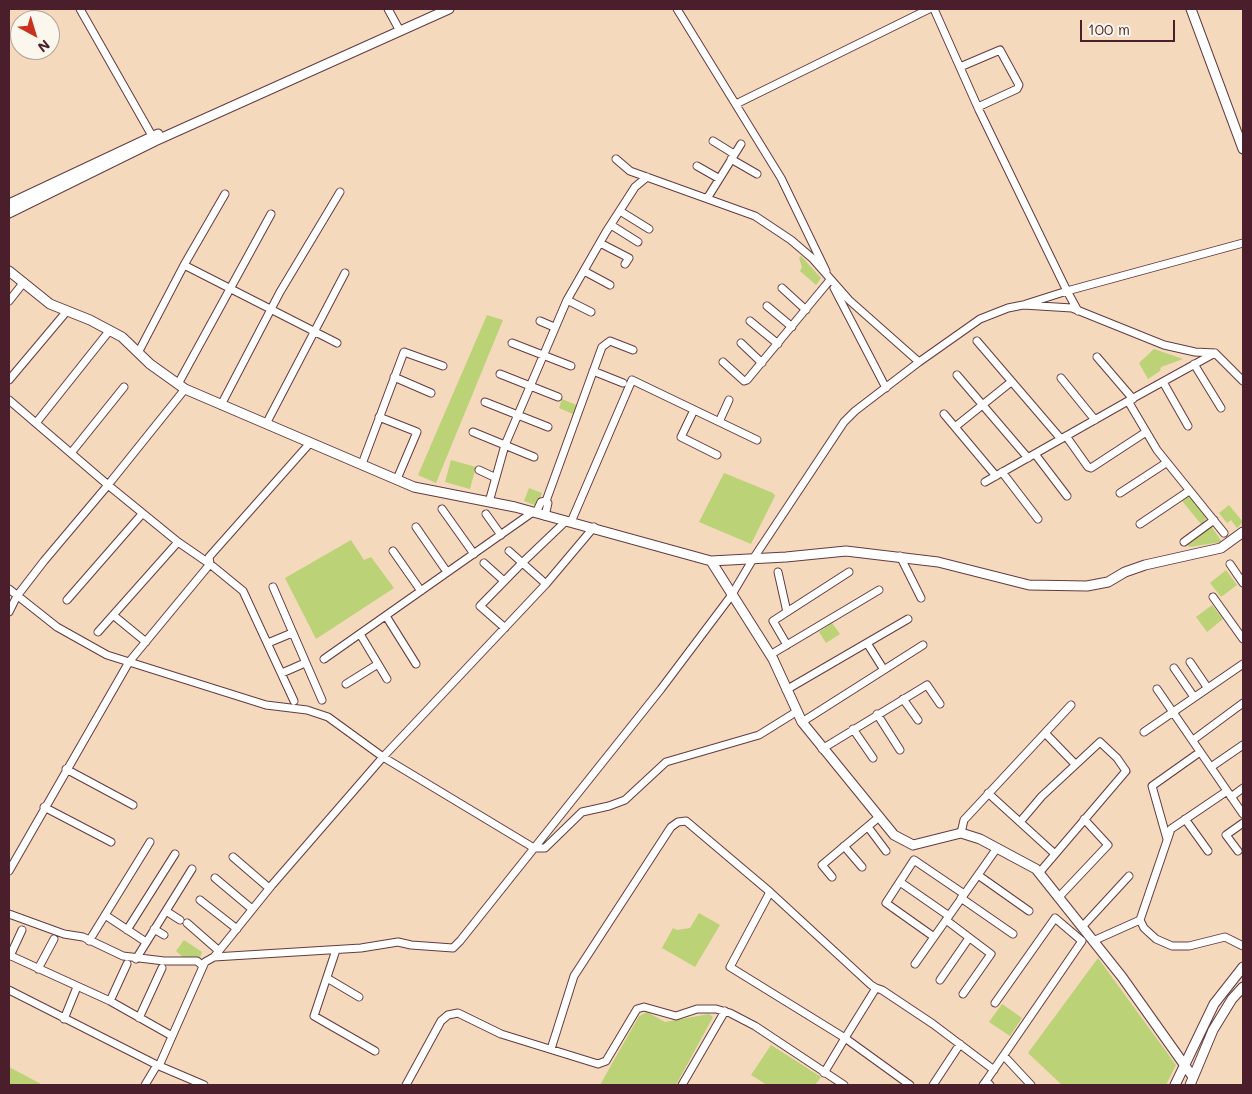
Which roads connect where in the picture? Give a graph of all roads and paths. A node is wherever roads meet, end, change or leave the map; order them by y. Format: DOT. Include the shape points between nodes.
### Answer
graph roads {
  1 [pos="80,9"];
  2 [pos="388,9"];
  3 [pos="436,9"];
  4 [pos="450,9"];
  5 [pos="677,9"];
  6 [pos="929,9"];
  7 [pos="934,9"];
  8 [pos="1191,9"];
  9 [pos="399,29"];
  10 [pos="960,67"];
  11 [pos="736,104"];
  12 [pos="978,107"];
  13 [pos="154,139"];
  14 [pos="713,141"];
  15 [pos="740,144"];
  16 [pos="1243,149"];
  17 [pos="732,156"];
  18 [pos="616,159"];
  19 [pos="697,166"];
  20 [pos="757,174"];
  21 [pos="647,177"];
  22 [pos="718,178"];
  23 [pos="340,192"];
  24 [pos="225,194"];
  25 [pos="708,197"];
  26 [pos="9,204"];
  27 [pos="620,211"];
  28 [pos="9,213"];
  29 [pos="271,214"];
  30 [pos="611,226"];
  31 [pos="649,229"];
  32 [pos="638,242"];
  33 [pos="600,243"];
  34 [pos="1243,243"];
  35 [pos="625,264"];
  36 [pos="184,265"];
  37 [pos="9,271"];
  38 [pos="584,271"];
  39 [pos="346,273"];
  40 [pos="830,280"];
  41 [pos="24,282"];
  42 [pos="610,285"];
  43 [pos="782,288"];
  44 [pos="229,289"];
  45 [pos="1068,291"];
  46 [pos="567,300"];
  47 [pos="9,301"];
  48 [pos="1023,305"];
  49 [pos="767,306"];
  50 [pos="67,310"];
  51 [pos="270,310"];
  52 [pos="806,310"];
  53 [pos="1078,310"];
  54 [pos="591,312"];
  55 [pos="750,320"];
  56 [pos="540,321"];
  57 [pos="554,327"];
  58 [pos="792,327"];
  59 [pos="110,330"];
  60 [pos="314,332"];
  61 [pos="977,341"];
  62 [pos="336,343"];
  63 [pos="512,343"];
  64 [pos="741,343"];
  65 [pos="778,344"];
  66 [pos="633,350"];
  67 [pos="138,353"];
  68 [pos="1215,353"];
  69 [pos="542,355"];
  70 [pos="1097,358"];
  71 [pos="723,362"];
  72 [pos="919,362"];
  73 [pos="762,363"];
  74 [pos="1194,364"];
  75 [pos="443,366"];
  76 [pos="571,366"];
  77 [pos="594,371"];
  78 [pos="500,374"];
  79 [pos="957,375"];
  80 [pos="394,378"];
  81 [pos="1061,378"];
  82 [pos="9,380"];
  83 [pos="1243,381"];
  84 [pos="623,382"];
  85 [pos="1011,382"];
  86 [pos="1163,382"];
  87 [pos="529,385"];
  88 [pos="124,387"];
  89 [pos="181,387"];
  90 [pos="886,388"];
  91 [pos="431,393"];
  92 [pos="558,396"];
  93 [pos="9,400"];
  94 [pos="729,400"];
  95 [pos="1131,400"];
  96 [pos="485,402"];
  97 [pos="221,405"];
  98 [pos="983,405"];
  99 [pos="1221,408"];
  100 [pos="694,410"];
  101 [pos="944,414"];
  102 [pos="517,415"];
  103 [pos="379,417"];
  104 [pos="1095,420"];
  105 [pos="719,422"];
  106 [pos="36,423"];
  107 [pos="266,424"];
  108 [pos="1188,426"];
  109 [pos="548,427"];
  110 [pos="956,427"];
  111 [pos="473,432"];
  112 [pos="1146,432"];
  113 [pos="1063,438"];
  114 [pos="757,440"];
  115 [pos="310,443"];
  116 [pos="505,445"];
  117 [pos="71,453"];
  118 [pos="1035,454"];
  119 [pos="717,455"];
  120 [pos="534,457"];
  121 [pos="1028,458"];
  122 [pos="1166,462"];
  123 [pos="362,464"];
  124 [pos="479,470"];
  125 [pos="999,474"];
  126 [pos="494,477"];
  127 [pos="397,479"];
  128 [pos="985,482"];
  129 [pos="108,485"];
  130 [pos="1189,491"];
  131 [pos="1120,493"];
  132 [pos="1067,496"];
  133 [pos="489,502"];
  134 [pos="442,509"];
  135 [pos="142,514"];
  136 [pos="486,514"];
  137 [pos="538,514"];
  138 [pos="1038,519"];
  139 [pos="1214,520"];
  140 [pos="568,521"];
  141 [pos="1140,524"];
  142 [pos="416,527"];
  143 [pos="594,527"];
  144 [pos="1243,532"];
  145 [pos="1224,533"];
  146 [pos="501,535"];
  147 [pos="178,542"];
  148 [pos="1184,542"];
  149 [pos="393,551"];
  150 [pos="509,551"];
  151 [pos="474,554"];
  152 [pos="900,556"];
  153 [pos="753,559"];
  154 [pos="711,561"];
  155 [pos="484,563"];
  156 [pos="522,563"];
  157 [pos="210,564"];
  158 [pos="1230,564"];
  159 [pos="447,572"];
  160 [pos="778,572"];
  161 [pos="849,572"];
  162 [pos="504,582"];
  163 [pos="1243,583"];
  164 [pos="546,584"];
  165 [pos="273,587"];
  166 [pos="9,589"];
  167 [pos="880,590"];
  168 [pos="421,591"];
  169 [pos="17,596"];
  170 [pos="732,596"];
  171 [pos="1213,597"];
  172 [pos="921,598"];
  173 [pos="67,600"];
  174 [pos="9,612"];
  175 [pos="787,612"];
  176 [pos="113,615"];
  177 [pos="386,616"];
  178 [pos="908,619"];
  179 [pos="505,628"];
  180 [pos="98,632"];
  181 [pos="292,633"];
  182 [pos="360,634"];
  183 [pos="1242,634"];
  184 [pos="146,642"];
  185 [pos="268,643"];
  186 [pos="867,643"];
  187 [pos="787,645"];
  188 [pos="923,645"];
  189 [pos="770,655"];
  190 [pos="324,659"];
  191 [pos="129,662"];
  192 [pos="1190,662"];
  193 [pos="305,663"];
  194 [pos="378,664"];
  195 [pos="416,664"];
  196 [pos="1243,664"];
  197 [pos="1174,668"];
  198 [pos="884,670"];
  199 [pos="282,673"];
  200 [pos="387,679"];
  201 [pos="346,684"];
  202 [pos="1208,687"];
  203 [pos="1157,689"];
  204 [pos="786,690"];
  205 [pos="1194,697"];
  206 [pos="904,699"];
  207 [pos="322,700"];
  208 [pos="294,701"];
  209 [pos="1243,703"];
  210 [pos="940,704"];
  211 [pos="1071,705"];
  212 [pos="796,712"];
  213 [pos="1172,712"];
  214 [pos="878,714"];
  215 [pos="918,720"];
  216 [pos="802,722"];
  217 [pos="853,729"];
  218 [pos="1144,732"];
  219 [pos="1044,733"];
  220 [pos="1193,740"];
  221 [pos="1243,745"];
  222 [pos="822,749"];
  223 [pos="900,750"];
  224 [pos="1200,752"];
  225 [pos="383,757"];
  226 [pos="873,758"];
  227 [pos="1075,764"];
  228 [pos="1211,768"];
  229 [pos="66,769"];
  230 [pos="1243,788"];
  231 [pos="988,794"];
  232 [pos="1229,794"];
  233 [pos="133,805"];
  234 [pos="44,807"];
  235 [pos="1243,814"];
  236 [pos="879,817"];
  237 [pos="1084,819"];
  238 [pos="1185,820"];
  239 [pos="1020,822"];
  240 [pos="1243,823"];
  241 [pos="868,827"];
  242 [pos="961,833"];
  243 [pos="1167,839"];
  244 [pos="111,842"];
  245 [pos="150,842"];
  246 [pos="844,846"];
  247 [pos="534,848"];
  248 [pos="997,848"];
  249 [pos="886,851"];
  250 [pos="1208,851"];
  251 [pos="1238,851"];
  252 [pos="175,854"];
  253 [pos="1055,854"];
  254 [pos="233,857"];
  255 [pos="862,867"];
  256 [pos="192,870"];
  257 [pos="9,871"];
  258 [pos="1039,873"];
  259 [pos="978,875"];
  260 [pos="1129,876"];
  261 [pos="832,877"];
  262 [pos="215,878"];
  263 [pos="900,882"];
  264 [pos="269,888"];
  265 [pos="770,892"];
  266 [pos="963,896"];
  267 [pos="1058,898"];
  268 [pos="200,900"];
  269 [pos="166,910"];
  270 [pos="252,910"];
  271 [pos="1029,911"];
  272 [pos="9,914"];
  273 [pos="105,915"];
  274 [pos="948,918"];
  275 [pos="1140,920"];
  276 [pos="1082,927"];
  277 [pos="154,929"];
  278 [pos="22,930"];
  279 [pos="127,930"];
  280 [pos="237,930"];
  281 [pos="1014,934"];
  282 [pos="164,935"];
  283 [pos="934,937"];
  284 [pos="969,938"];
  285 [pos="54,939"];
  286 [pos="90,941"];
  287 [pos="1093,941"];
  288 [pos="146,942"];
  289 [pos="1243,946"];
  290 [pos="336,950"];
  291 [pos="217,954"];
  292 [pos="10,955"];
  293 [pos="136,959"];
  294 [pos="127,964"];
  295 [pos="915,964"];
  296 [pos="203,966"];
  297 [pos="1243,967"];
  298 [pos="162,968"];
  299 [pos="38,969"];
  300 [pos="327,978"];
  301 [pos="940,980"];
  302 [pos="77,987"];
  303 [pos="1243,987"];
  304 [pos="876,988"];
  305 [pos="9,990"];
  306 [pos="963,994"];
  307 [pos="359,997"];
  308 [pos="110,1001"];
  309 [pos="995,1003"];
  310 [pos="725,1011"];
  311 [pos="140,1018"];
  312 [pos="64,1019"];
  313 [pos="172,1036"];
  314 [pos="845,1038"];
  315 [pos="960,1044"];
  316 [pos="551,1049"];
  317 [pos="375,1051"];
  318 [pos="1004,1056"];
  319 [pos="1184,1064"];
  320 [pos="158,1066"];
  321 [pos="994,1070"];
  322 [pos="824,1073"];
  323 [pos="1192,1081"];
  324 [pos="986,1084"];
  325 [pos="145,1085"];
  326 [pos="204,1085"];
  327 [pos="406,1085"];
  328 [pos="682,1085"];
  329 [pos="844,1085"];
  330 [pos="910,1085"];
  331 [pos="933,1085"];
  332 [pos="1030,1085"];
  333 [pos="1174,1085"];
  334 [pos="1199,1085"];
  1 -- 13 [label="street"];
  2 -- 9 [label="street"];
  3 -- 9 [label="street"];
  4 -- 9 [label="street"];
  5 -- 11 [label="street"];
  6 -- 11 [label="street"];
  7 -- 10 [label="street"];
  8 -- 16 [label="street"];
  9 -- 13 [label="street"];
  10 -- 12 [label="street"];
  10 -- 12 [label="street" via="1000,50 1019,85 1017,90"];
  11 -- 40 [label="street" via="781,178"];
  12 -- 45 [label="street"];
  13 -- 26 [label="street"];
  13 -- 28 [label="street"];
  14 -- 17 [label="street"];
  15 -- 17 [label="street"];
  17 -- 20 [label="street"];
  17 -- 22 [label="street"];
  18 -- 21 [label="street" via="630,171"];
  19 -- 22 [label="street"];
  21 -- 25 [label="street"];
  21 -- 27 [label="street"];
  22 -- 25 [label="street"];
  23 -- 51 [label="street"];
  24 -- 36 [label="street"];
  25 -- 40 [label="street" via="762,220 805,252"];
  27 -- 30 [label="street"];
  27 -- 31 [label="street"];
  29 -- 44 [label="street"];
  30 -- 32 [label="street"];
  30 -- 33 [label="street"];
  33 -- 35 [label="street" via="629,258"];
  33 -- 38 [label="street"];
  34 -- 45 [label="street"];
  36 -- 44 [label="street"];
  36 -- 67 [label="street"];
  37 -- 41 [label="street"];
  38 -- 42 [label="street"];
  38 -- 46 [label="street"];
  39 -- 60 [label="street"];
  40 -- 52 [label="street"];
  40 -- 72 [label="street"];
  40 -- 90 [label="street"];
  41 -- 47 [label="street"];
  41 -- 50 [label="street" via="50,304"];
  43 -- 52 [label="street"];
  44 -- 51 [label="street"];
  44 -- 89 [label="street"];
  45 -- 48 [label="street"];
  45 -- 53 [label="street"];
  46 -- 54 [label="street"];
  46 -- 57 [label="street"];
  48 -- 53 [label="street"];
  48 -- 72 [label="street" via="980,319"];
  49 -- 58 [label="street"];
  50 -- 59 [label="street"];
  50 -- 82 [label="street"];
  51 -- 60 [label="street"];
  51 -- 97 [label="street"];
  52 -- 58 [label="street"];
  53 -- 68 [label="street" via="1164,345"];
  55 -- 65 [label="street"];
  56 -- 57 [label="street"];
  57 -- 69 [label="street"];
  58 -- 65 [label="street"];
  59 -- 67 [label="street"];
  59 -- 106 [label="street"];
  60 -- 62 [label="street"];
  60 -- 107 [label="street"];
  61 -- 85 [label="street"];
  63 -- 69 [label="street"];
  64 -- 73 [label="street"];
  65 -- 73 [label="street"];
  66 -- 77 [label="street" via="610,341 606,343"];
  67 -- 89 [label="street"];
  68 -- 74 [label="street"];
  68 -- 83 [label="street"];
  69 -- 76 [label="street"];
  69 -- 87 [label="street"];
  70 -- 95 [label="street"];
  71 -- 73 [label="street" via="744,381"];
  72 -- 90 [label="street"];
  74 -- 86 [label="street"];
  74 -- 99 [label="street"];
  75 -- 80 [label="street" via="404,352"];
  77 -- 84 [label="street"];
  77 -- 137 [label="street" via="546,501 548,503"];
  78 -- 87 [label="street"];
  79 -- 98 [label="street"];
  80 -- 91 [label="street"];
  80 -- 103 [label="street"];
  81 -- 104 [label="street"];
  85 -- 98 [label="street"];
  85 -- 113 [label="street"];
  86 -- 95 [label="street"];
  86 -- 108 [label="street"];
  87 -- 92 [label="street"];
  87 -- 102 [label="street"];
  88 -- 117 [label="street"];
  89 -- 97 [label="street"];
  89 -- 129 [label="street"];
  90 -- 153 [label="street" via="844,422"];
  93 -- 106 [label="street"];
  94 -- 105 [label="street"];
  95 -- 104 [label="street"];
  95 -- 112 [label="street"];
  96 -- 102 [label="street"];
  97 -- 107 [label="street"];
  98 -- 110 [label="street"];
  98 -- 121 [label="street"];
  100 -- 105 [label="street"];
  100 -- 119 [label="street" via="681,438"];
  100 -- 140 [label="street" via="632,380"];
  101 -- 110 [label="street"];
  102 -- 109 [label="street"];
  102 -- 116 [label="street"];
  103 -- 123 [label="street"];
  103 -- 127 [label="street" via="417,432"];
  104 -- 113 [label="street"];
  105 -- 114 [label="street"];
  106 -- 117 [label="street"];
  107 -- 115 [label="street"];
  110 -- 125 [label="street"];
  111 -- 116 [label="street"];
  112 -- 113 [label="street" via="1091,468"];
  112 -- 122 [label="street"];
  113 -- 118 [label="street"];
  115 -- 123 [label="street"];
  115 -- 157 [label="street" via="215,548 209,556"];
  116 -- 120 [label="street"];
  116 -- 126 [label="street"];
  117 -- 129 [label="street"];
  118 -- 121 [label="street"];
  118 -- 132 [label="street"];
  121 -- 125 [label="street"];
  122 -- 130 [label="street"];
  122 -- 131 [label="street"];
  123 -- 127 [label="street"];
  124 -- 126 [label="street"];
  125 -- 128 [label="street"];
  125 -- 138 [label="street"];
  126 -- 133 [label="street"];
  127 -- 133 [label="street" via="414,487"];
  129 -- 135 [label="street"];
  129 -- 169 [label="street"];
  130 -- 139 [label="street"];
  130 -- 141 [label="street"];
  133 -- 137 [label="street"];
  134 -- 151 [label="street"];
  135 -- 147 [label="street"];
  135 -- 173 [label="street"];
  136 -- 146 [label="street"];
  137 -- 140 [label="street"];
  137 -- 146 [label="street"];
  139 -- 145 [label="street"];
  139 -- 148 [label="street"];
  140 -- 143 [label="street"];
  140 -- 156 [label="street"];
  142 -- 159 [label="street"];
  143 -- 154 [label="street"];
  143 -- 164 [label="street"];
  144 -- 152 [label="street" via="1221,548 1145,565 1108,582 1087,586 1029,585"];
  146 -- 151 [label="street"];
  147 -- 157 [label="street"];
  147 -- 176 [label="street"];
  149 -- 168 [label="street"];
  150 -- 156 [label="street"];
  151 -- 159 [label="street"];
  152 -- 153 [label="street" via="846,551"];
  152 -- 172 [label="street"];
  153 -- 154 [label="street"];
  153 -- 170 [label="street"];
  154 -- 170 [label="street"];
  155 -- 162 [label="street"];
  156 -- 162 [label="street"];
  156 -- 164 [label="street"];
  157 -- 184 [label="street"];
  157 -- 185 [label="street" via="243,591"];
  158 -- 163 [label="street"];
  159 -- 168 [label="street"];
  160 -- 175 [label="street"];
  161 -- 175 [label="street"];
  162 -- 179 [label="street" via="480,606"];
  164 -- 179 [label="street"];
  165 -- 181 [label="street"];
  166 -- 169 [label="street"];
  167 -- 187 [label="street"];
  168 -- 177 [label="street"];
  169 -- 174 [label="street"];
  169 -- 191 [label="street" via="80,642"];
  170 -- 189 [label="street"];
  170 -- 247 [label="street"];
  171 -- 183 [label="street"];
  175 -- 187 [label="street" via="773,621"];
  176 -- 180 [label="street"];
  176 -- 184 [label="street"];
  177 -- 182 [label="street"];
  177 -- 195 [label="street"];
  178 -- 186 [label="street"];
  179 -- 225 [label="street"];
  181 -- 185 [label="street"];
  181 -- 193 [label="street"];
  182 -- 190 [label="street"];
  182 -- 194 [label="street"];
  184 -- 191 [label="street"];
  185 -- 199 [label="street"];
  186 -- 198 [label="street"];
  186 -- 204 [label="street"];
  187 -- 189 [label="street"];
  188 -- 198 [label="street"];
  189 -- 204 [label="street"];
  191 -- 225 [label="street" via="266,705 319,713 341,725"];
  191 -- 229 [label="street"];
  192 -- 202 [label="street"];
  193 -- 199 [label="street"];
  193 -- 207 [label="street"];
  194 -- 200 [label="street"];
  194 -- 201 [label="street"];
  196 -- 202 [label="street"];
  197 -- 205 [label="street"];
  198 -- 216 [label="street"];
  199 -- 208 [label="street"];
  202 -- 205 [label="street"];
  203 -- 213 [label="street"];
  204 -- 212 [label="street"];
  205 -- 213 [label="street"];
  206 -- 210 [label="street" via="927,685"];
  206 -- 214 [label="street"];
  206 -- 215 [label="street"];
  209 -- 220 [label="street"];
  211 -- 219 [label="street"];
  212 -- 216 [label="street"];
  212 -- 247 [label="street" via="759,735 666,762 625,800 582,812 545,848"];
  213 -- 218 [label="street"];
  213 -- 220 [label="street"];
  214 -- 217 [label="street"];
  214 -- 223 [label="street"];
  216 -- 222 [label="street"];
  217 -- 222 [label="street"];
  217 -- 226 [label="street"];
  219 -- 227 [label="street"];
  219 -- 231 [label="street"];
  220 -- 224 [label="street"];
  221 -- 228 [label="street"];
  222 -- 236 [label="street"];
  224 -- 228 [label="street"];
  224 -- 243 [label="street" via="1152,786"];
  225 -- 247 [label="street"];
  225 -- 264 [label="street"];
  227 -- 237 [label="street" via="1100,742 1126,771"];
  227 -- 239 [label="street"];
  228 -- 232 [label="street"];
  229 -- 233 [label="street"];
  229 -- 234 [label="street"];
  230 -- 232 [label="street"];
  231 -- 239 [label="street"];
  231 -- 242 [label="street" via="964,820"];
  232 -- 235 [label="street"];
  232 -- 238 [label="street"];
  234 -- 244 [label="street"];
  234 -- 257 [label="street"];
  236 -- 241 [label="street"];
  236 -- 242 [label="street" via="894,835 913,845"];
  237 -- 253 [label="street"];
  237 -- 267 [label="street" via="1108,845"];
  238 -- 243 [label="street" via="1171,829"];
  238 -- 250 [label="street"];
  239 -- 253 [label="street"];
  240 -- 251 [label="street" via="1226,835"];
  241 -- 246 [label="street"];
  241 -- 249 [label="street"];
  242 -- 248 [label="street"];
  243 -- 275 [label="street"];
  245 -- 273 [label="street"];
  246 -- 255 [label="street"];
  246 -- 261 [label="street" via="822,865"];
  247 -- 290 [label="street" via="453,948 398,942"];
  248 -- 258 [label="street"];
  248 -- 259 [label="street"];
  252 -- 279 [label="street"];
  253 -- 258 [label="street"];
  254 -- 264 [label="street"];
  256 -- 269 [label="street"];
  258 -- 267 [label="street"];
  259 -- 266 [label="street"];
  259 -- 271 [label="street"];
  260 -- 276 [label="street"];
  262 -- 270 [label="street"];
  263 -- 266 [label="street" via="914,860"];
  263 -- 274 [label="street"];
  263 -- 283 [label="street" via="886,903"];
  264 -- 270 [label="street"];
  265 -- 304 [label="street"];
  265 -- 314 [label="street" via="730,967"];
  265 -- 316 [label="street" via="686,821 671,827 574,976"];
  266 -- 274 [label="street"];
  266 -- 281 [label="street"];
  267 -- 276 [label="street"];
  268 -- 280 [label="street"];
  269 -- 277 [label="street"];
  269 -- 291 [label="street" via="184,922"];
  270 -- 280 [label="street"];
  272 -- 286 [label="street"];
  273 -- 279 [label="street"];
  273 -- 286 [label="street"];
  274 -- 283 [label="street"];
  274 -- 284 [label="street"];
  275 -- 287 [label="street"];
  275 -- 289 [label="street" via="1156,939 1172,946 1189,946 1225,937"];
  276 -- 287 [label="street"];
  277 -- 282 [label="street"];
  277 -- 288 [label="street"];
  278 -- 292 [label="street"];
  279 -- 288 [label="street"];
  280 -- 291 [label="street"];
  283 -- 295 [label="street"];
  284 -- 301 [label="street"];
  284 -- 306 [label="street" via="992,954"];
  285 -- 299 [label="street"];
  286 -- 293 [label="street"];
  287 -- 319 [label="street"];
  288 -- 293 [label="street"];
  290 -- 291 [label="street"];
  290 -- 300 [label="street"];
  291 -- 296 [label="street"];
  292 -- 299 [label="street"];
  293 -- 296 [label="street" via="197,961"];
  294 -- 308 [label="street"];
  296 -- 313 [label="street"];
  297 -- 319 [label="street" via="1214,1004"];
  298 -- 311 [label="street"];
  299 -- 302 [label="street"];
  300 -- 307 [label="street"];
  300 -- 317 [label="street" via="314,1016"];
  302 -- 308 [label="street"];
  302 -- 312 [label="street"];
  303 -- 323 [label="street" via="1212,1030"];
  304 -- 314 [label="street"];
  304 -- 315 [label="street"];
  305 -- 312 [label="street"];
  308 -- 311 [label="street"];
  309 -- 318 [label="street" via="1055,918 1082,941"];
  310 -- 316 [label="street" via="697,1009 676,1016 644,1007 637,1009 612,1054 602,1064"];
  310 -- 322 [label="street" via="756,1026"];
  310 -- 328 [label="street"];
  311 -- 313 [label="street"];
  312 -- 320 [label="street"];
  313 -- 320 [label="street"];
  314 -- 322 [label="street"];
  314 -- 330 [label="street"];
  315 -- 321 [label="street"];
  315 -- 331 [label="street"];
  316 -- 327 [label="street" via="501,1034 458,1012 441,1021"];
  318 -- 321 [label="street"];
  318 -- 332 [label="street"];
  319 -- 323 [label="street"];
  319 -- 333 [label="street"];
  320 -- 325 [label="street"];
  320 -- 326 [label="street"];
  321 -- 324 [label="street"];
  322 -- 329 [label="street"];
  323 -- 334 [label="street"];
}
